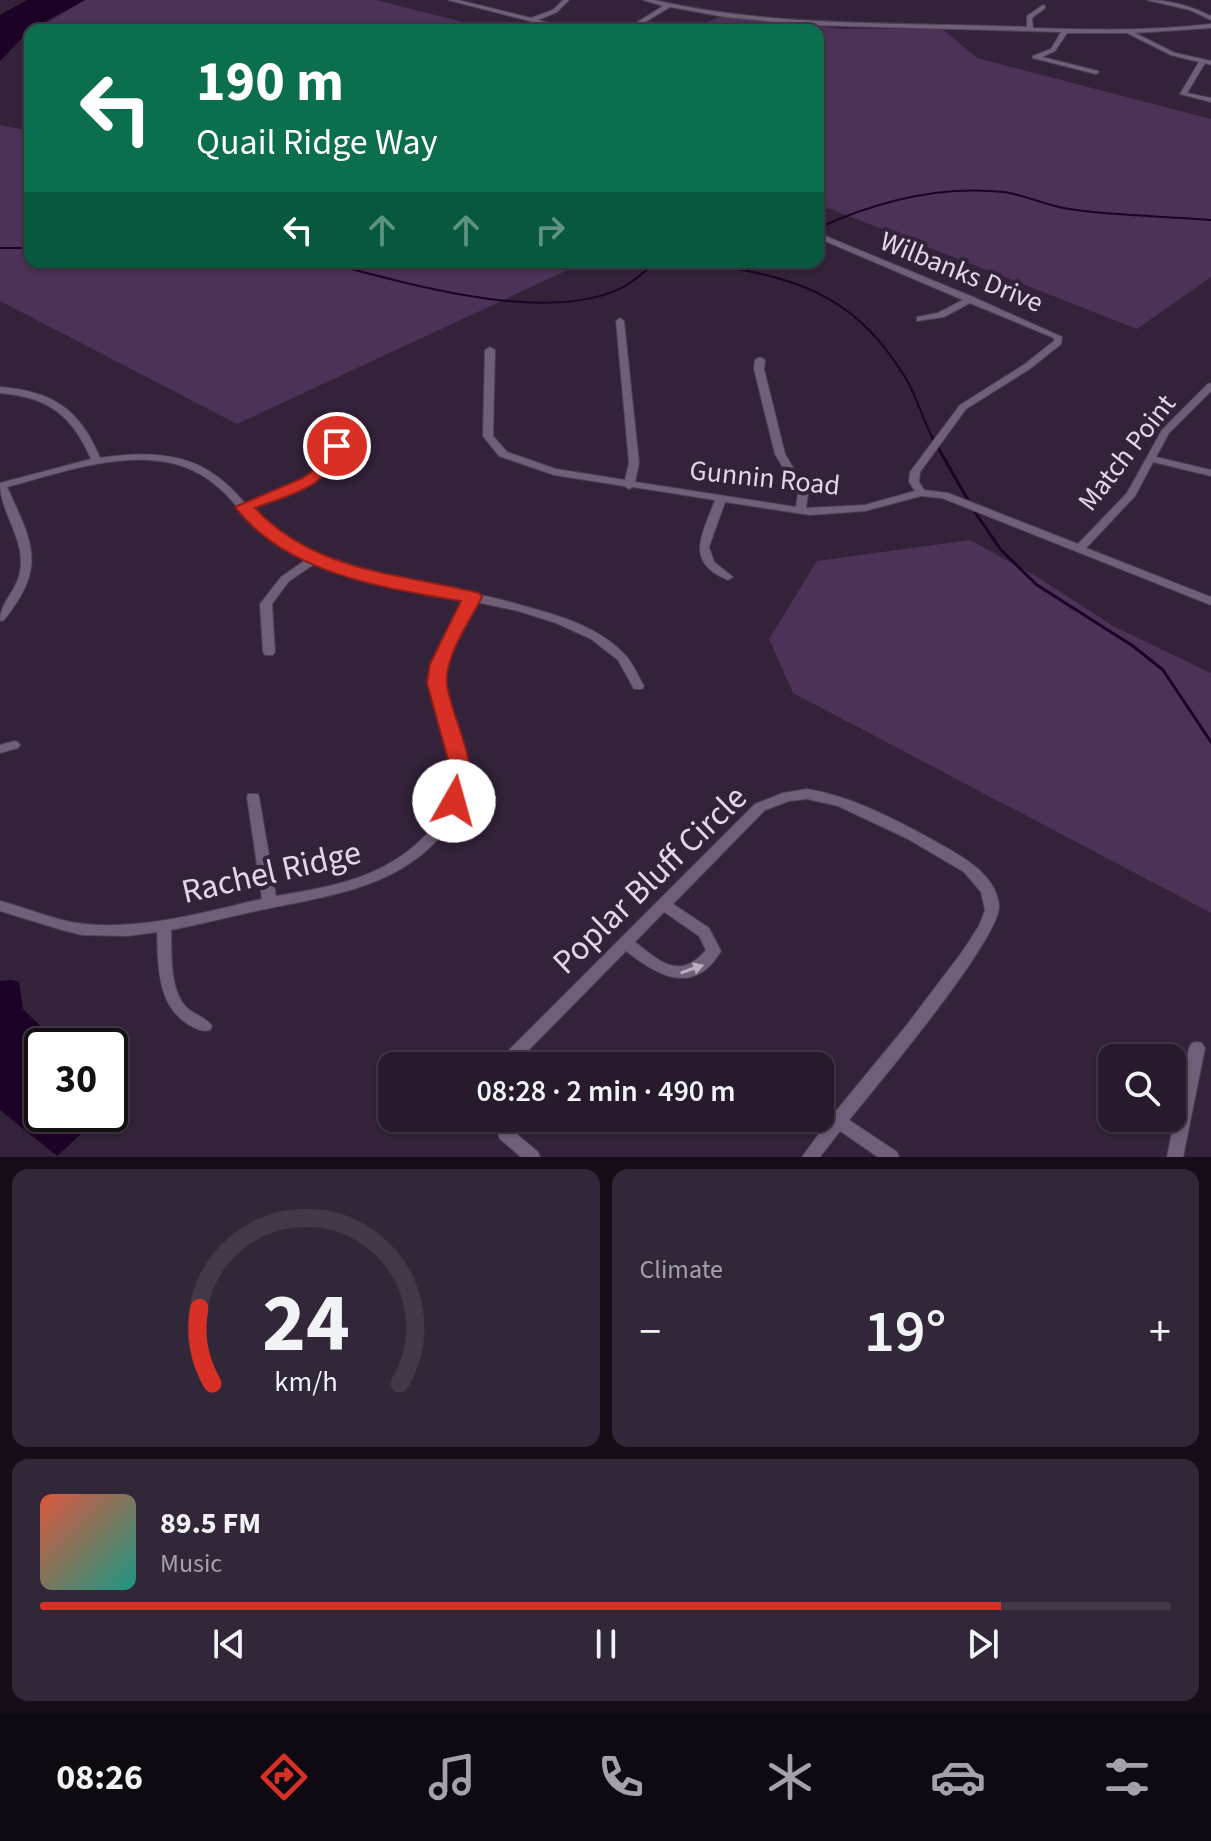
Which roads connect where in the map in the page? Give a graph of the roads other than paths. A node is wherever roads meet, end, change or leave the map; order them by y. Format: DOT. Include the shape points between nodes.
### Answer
graph roads {
  1 [pos="451,0"];
  2 [pos="566,0"];
  3 [pos="646,0"];
  4 [pos="1150,0"];
  5 [pos="467,1"];
  6 [pos="669,5"];
  7 [pos="1043,7"];
  8 [pos="1211,18"];
  9 [pos="532,20"];
  10 [pos="548,24"];
  11 [pos="638,24"];
  12 [pos="823,24"];
  13 [pos="824,24"];
  14 [pos="1211,26"];
  15 [pos="1030,29"];
  16 [pos="1065,31"];
  17 [pos="1130,32"];
  18 [pos="1207,62"];
  19 [pos="1096,72"];
  20 [pos="1211,100"];
  21 [pos="824,238"];
  22 [pos="970,299"];
  23 [pos="920,319"];
  24 [pos="620,321"];
  25 [pos="490,350"];
  26 [pos="760,360"];
  27 [pos="1211,386"];
  28 [pos="0,390"];
  29 [pos="330,435"];
  30 [pos="1153,459"];
  31 [pos="97,461"];
  32 [pos="1211,473"];
  33 [pos="0,486"];
  34 [pos="629,486"];
  35 [pos="921,493"];
  36 [pos="721,498"];
  37 [pos="244,507"];
  38 [pos="801,510"];
  39 [pos="1080,548"];
  40 [pos="315,559"];
  41 [pos="728,577"];
  42 [pos="473,597"];
  43 [pos="1211,601"];
  44 [pos="0,617"];
  45 [pos="269,652"];
  46 [pos="638,686"];
  47 [pos="14,745"];
  48 [pos="0,749"];
  49 [pos="253,797"];
  50 [pos="270,903"];
  51 [pos="663,904"];
  52 [pos="0,906"];
  53 [pos="164,925"];
  54 [pos="625,943"];
  55 [pos="205,1026"];
  56 [pos="1197,1048"];
  57 [pos="517,1052"];
  58 [pos="838,1121"];
  59 [pos="505,1132"];
  60 [pos="532,1157"];
  61 [pos="810,1157"];
  62 [pos="891,1157"];
  63 [pos="1175,1157"];
  1 -- 5 [label="street"];
  2 -- 9 [label="street"];
  3 -- 6 [label="street"];
  4 -- 8 [label="street"];
  5 -- 9 [label="street"];
  6 -- 11 [label="street"];
  6 -- 12 [label="street"];
  7 -- 15 [label="street" via="1029,17"];
  9 -- 10 [label="street"];
  13 -- 15 [label="street"];
  14 -- 17 [label="street"];
  15 -- 16 [label="street"];
  16 -- 17 [label="street"];
  16 -- 19 [label="street" via="1053,50 1035,57"];
  17 -- 18 [label="street" via="1173,54"];
  18 -- 20 [label="street" via="1183,94"];
  21 -- 22 [label="street, Wilbanks Drive"];
  22 -- 23 [label="street" via="941,315"];
  22 -- 35 [label="street, Wilbanks Drive" via="1046,330 1058,342 963,407 915,472"];
  24 -- 34 [label="street" via="634,463"];
  25 -- 34 [label="street, Gunnin Road" via="488,436 493,446 554,472"];
  26 -- 38 [label="street" via="780,454 803,493"];
  27 -- 30 [label="street, Match Point" via="1165,432"];
  28 -- 31 [label="street" via="64,408 81,425"];
  29 -- 37 [label="street" via="337,446 326,468 309,482"];
  30 -- 32 [label="street"];
  30 -- 39 [label="street, Match Point" via="1131,494"];
  31 -- 33 [label="street"];
  31 -- 37 [label="street" via="150,457 196,467 213,475"];
  33 -- 44 [label="street" via="29,556 23,583"];
  34 -- 36 [label="street, Gunnin Road"];
  35 -- 38 [label="street, Gunnin Road" via="852,510"];
  35 -- 39 [label="street, Gunnin Road" via="968,502"];
  36 -- 38 [label="street, Gunnin Road"];
  36 -- 41 [label="street" via="704,547 709,564"];
  37 -- 40 [label="street" via="264,529"];
  39 -- 43 [label="street, Gunnin Road"];
  40 -- 42 [label="street" via="394,584"];
  40 -- 45 [label="street" via="285,579 266,604"];
  42 -- 46 [label="street" via="535,611 580,630 632,665"];
  42 -- 50 [label="street, Rachel Ridge" via="439,664 437,683 459,772 454,801 439,829 374,878"];
  47 -- 48 [label="street"];
  49 -- 50 [label="street"];
  50 -- 53 [label="street, Rachel Ridge"];
  51 -- 54 [label="street, Poplar Bluff Circle"];
  54 -- 51 [label="street, one-way" via="670,973 689,973 705,964 714,951 711,940"];
  51 -- 58 [label="street, Poplar Bluff Circle" via="760,807 808,794 835,798 952,858 983,881 993,911 988,928"];
  52 -- 53 [label="street, Rachel Ridge" via="82,928"];
  53 -- 55 [label="street" via="174,1000 181,1013"];
  54 -- 57 [label="street, Poplar Bluff Circle"];
  56 -- 63 [label="street"];
  58 -- 61 [label="street, Poplar Bluff Circle"];
  58 -- 62 [label="street"];
  59 -- 60 [label="street"];
}
